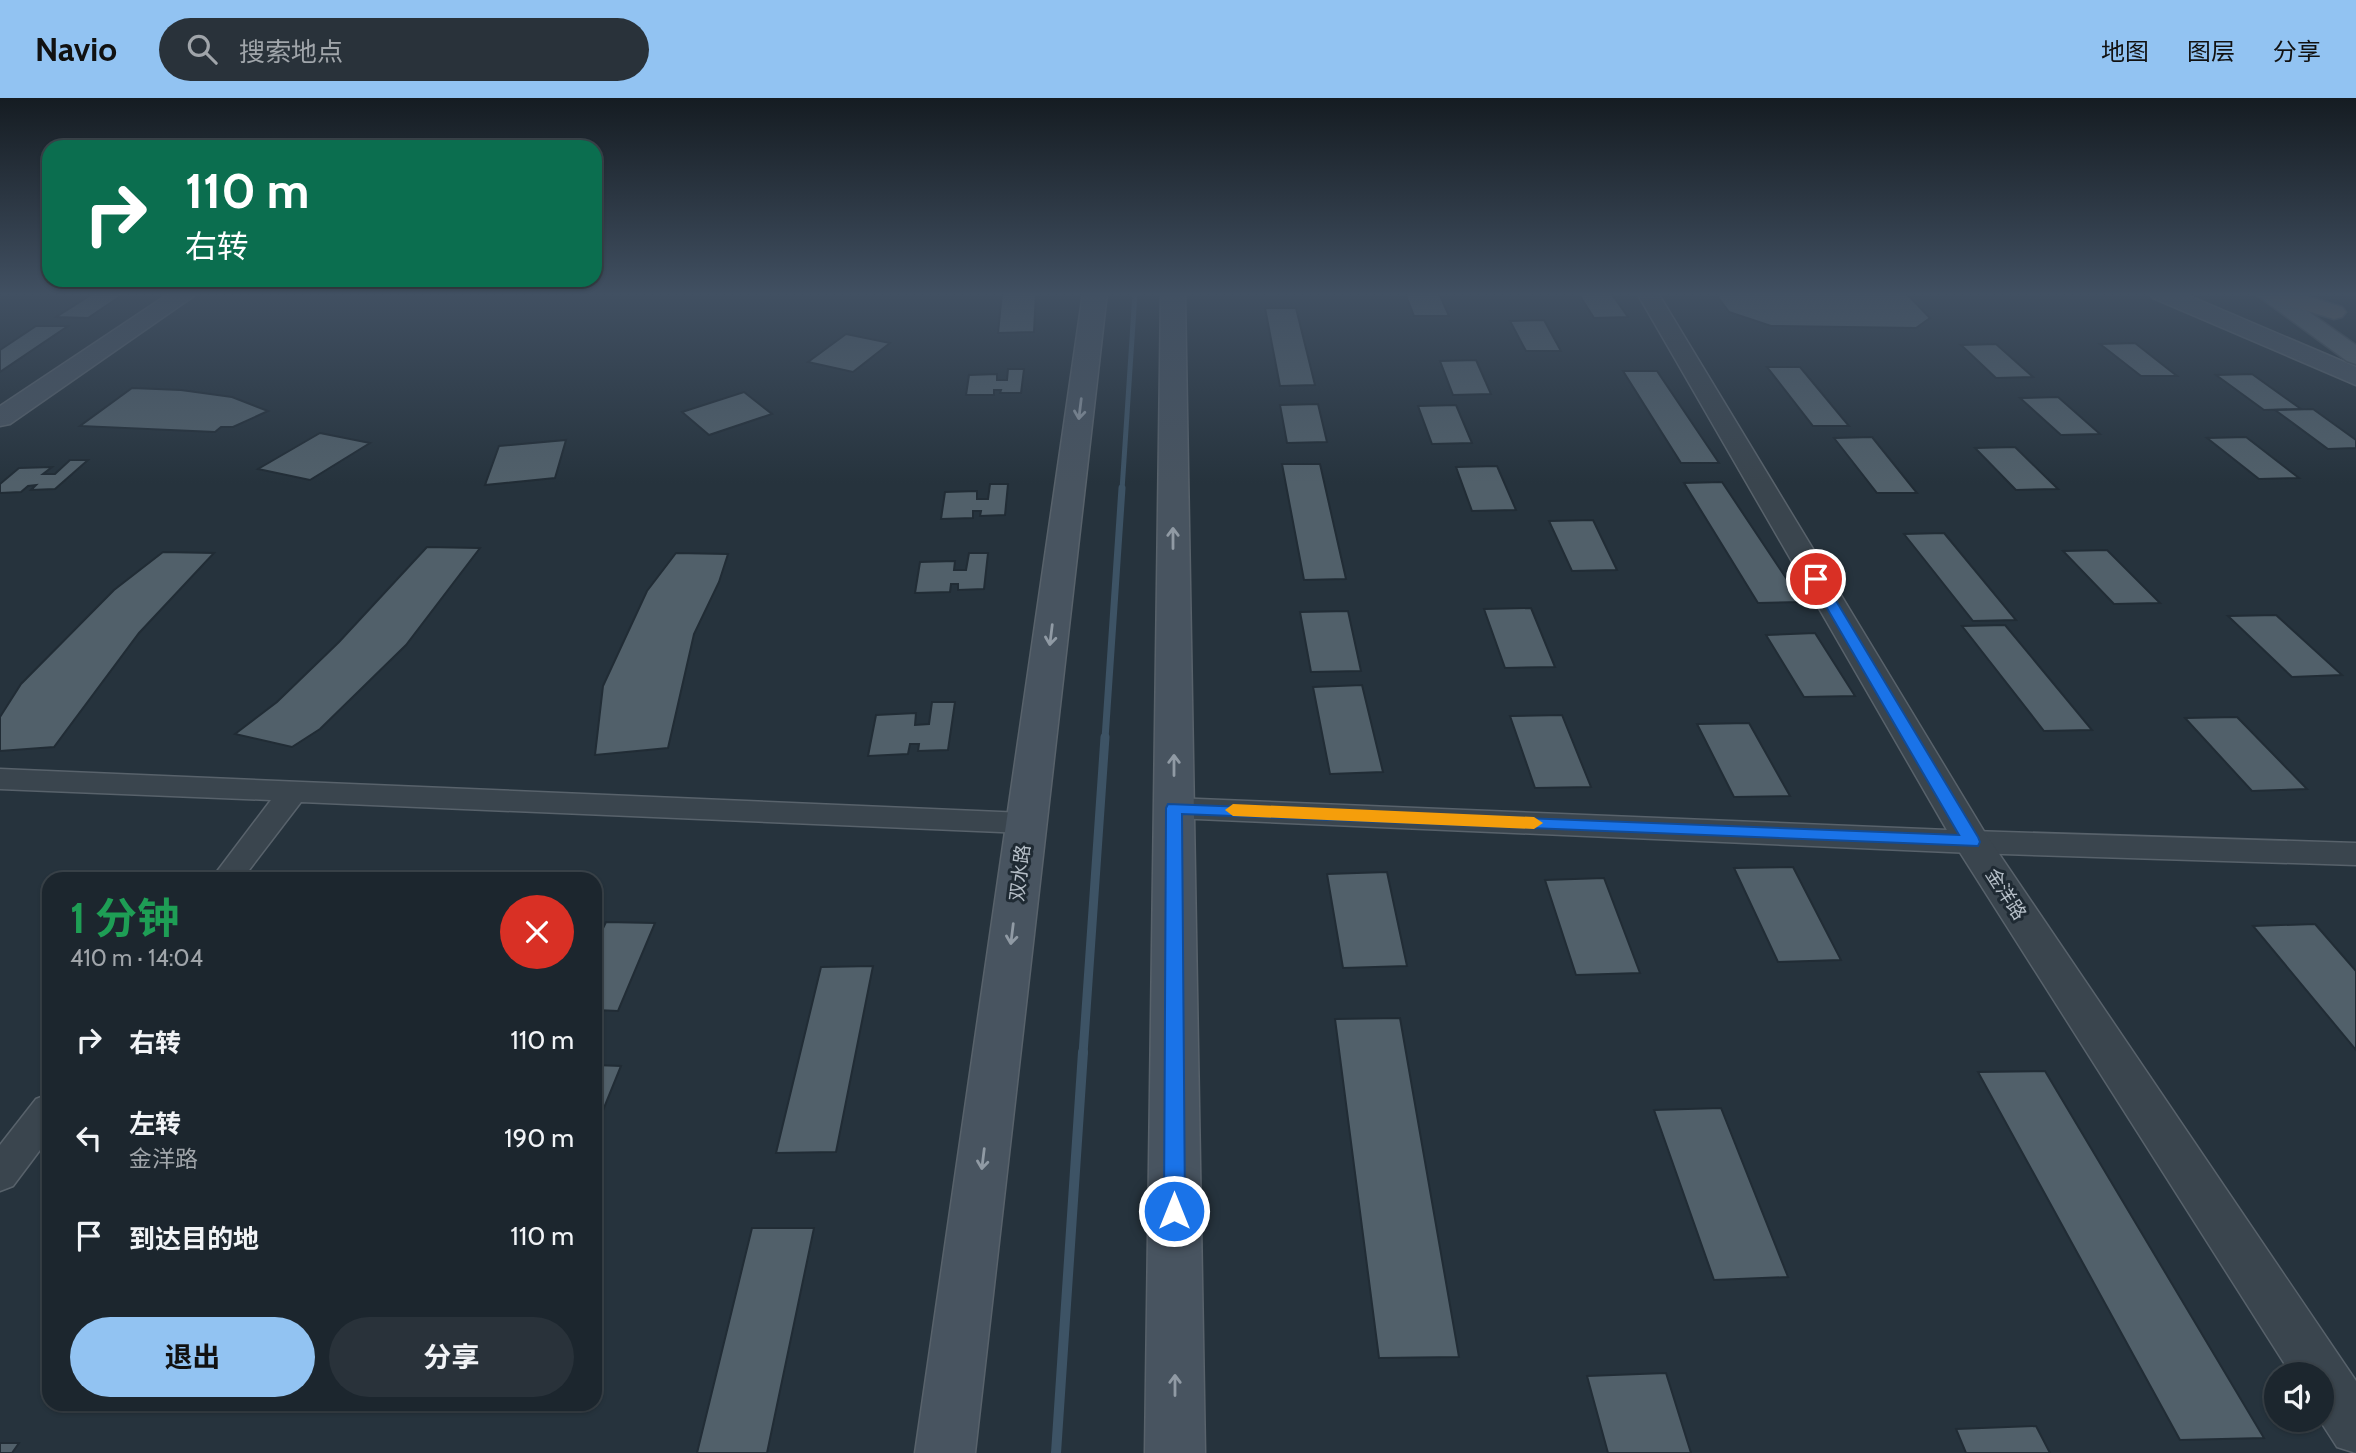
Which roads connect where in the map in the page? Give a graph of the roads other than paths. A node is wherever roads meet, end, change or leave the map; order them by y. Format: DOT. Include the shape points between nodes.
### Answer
graph roads {
  1 [pos="55,356"];
  2 [pos="92,356"];
  3 [pos="1086,356"];
  4 [pos="1173,356"];
  5 [pos="1684,356"];
  6 [pos="2311,356"];
  7 [pos="2356,377"];
  8 [pos="0,392"];
  9 [pos="0,418"];
  10 [pos="0,779"];
  11 [pos="293,792"];
  12 [pos="1174,808"];
  13 [pos="1026,823"];
  14 [pos="1972,842"];
  15 [pos="2356,854"];
  16 [pos="232,872"];
  17 [pos="42,1119"];
  18 [pos="0,1174"];
  19 [pos="2312,1362"];
  20 [pos="2334,1395"];
  21 [pos="2356,1428"];
  22 [pos="945,1453"];
  23 [pos="1175,1453"];
  1 -- 8 [label="main road"];
  2 -- 9 [label="main road"];
  3 -- 13 [label="main road, 双水路, one-way"];
  12 -- 4 [label="main road, one-way"];
  5 -- 14 [label="street, 金洋路"];
  6 -- 7 [label="main road"];
  10 -- 11 [label="street"];
  11 -- 13 [label="street"];
  11 -- 16 [label="street"];
  12 -- 14 [label="street"];
  23 -- 12 [label="main road, one-way"];
  13 -- 22 [label="main road, 双水路, one-way"];
  14 -- 15 [label="street"];
  14 -- 19 [label="street, 金洋路"];
  17 -- 18 [label="street"];
  20 -- 21 [label="street, 金洋路"];
}
